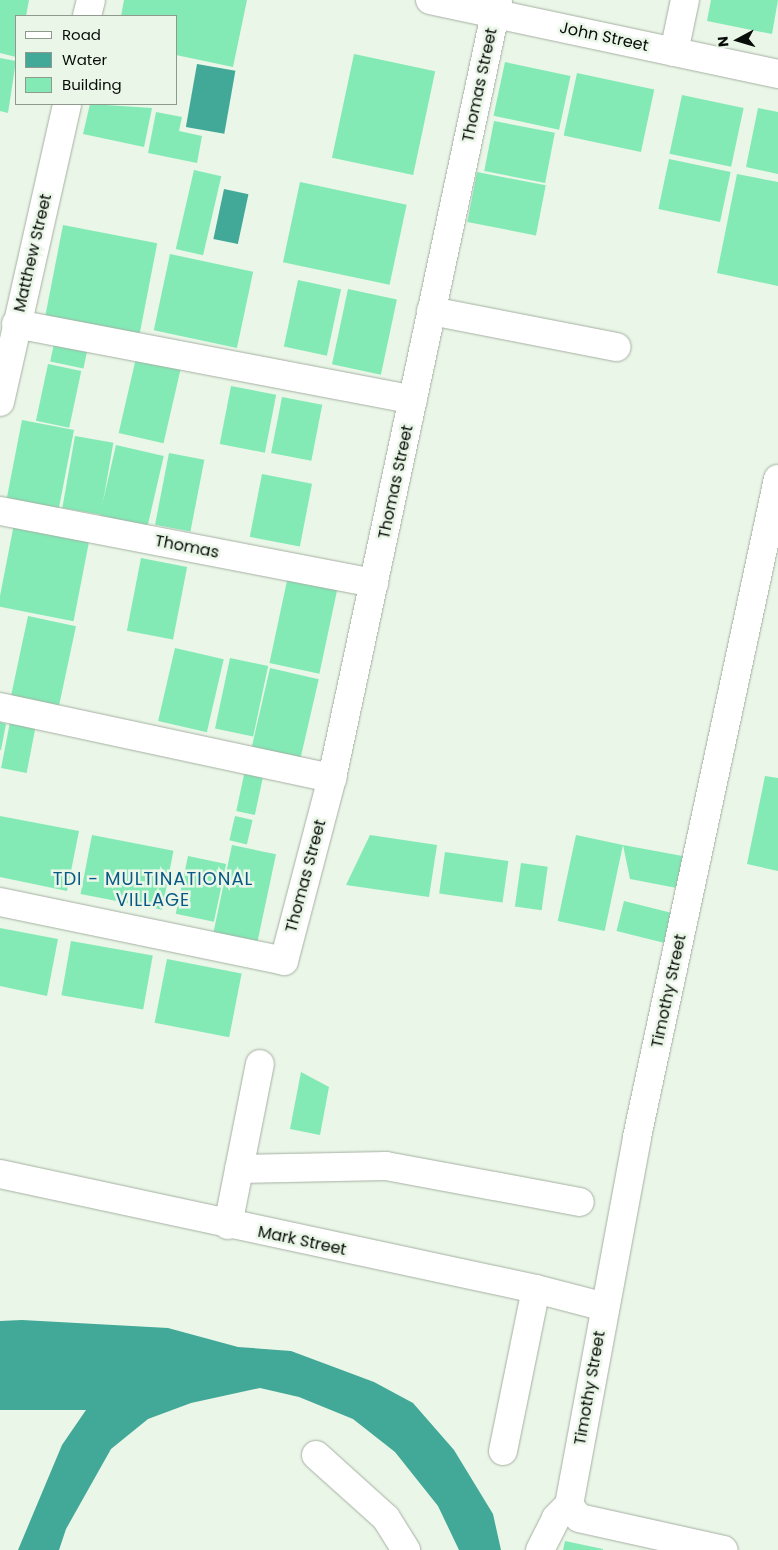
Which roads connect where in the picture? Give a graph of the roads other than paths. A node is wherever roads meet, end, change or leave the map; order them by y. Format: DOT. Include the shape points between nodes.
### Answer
graph roads {
  1 [pos="91,0"];
  2 [pos="430,0"];
  3 [pos="685,0"];
  4 [pos="497,7"];
  5 [pos="87,15"];
  6 [pos="674,52"];
  7 [pos="778,74"];
  8 [pos="67,105"];
  9 [pos="431,311"];
  10 [pos="10,336"];
  11 [pos="617,347"];
  12 [pos="413,400"];
  13 [pos="0,402"];
  14 [pos="778,479"];
  15 [pos="0,511"];
  16 [pos="374,583"];
  17 [pos="0,707"];
  18 [pos="332,778"];
  19 [pos="0,902"];
  20 [pos="260,1064"];
  21 [pos="239,1169"];
  22 [pos="0,1174"];
  23 [pos="580,1202"];
  24 [pos="228,1225"];
  25 [pos="536,1288"];
  26 [pos="605,1307"];
  27 [pos="503,1451"];
  28 [pos="316,1455"];
  29 [pos="569,1505"];
  30 [pos="406,1550"];
  31 [pos="540,1550"];
  32 [pos="723,1550"];
  1 -- 5 [label="street"];
  2 -- 4 [label="street, John Street"];
  3 -- 6 [label="street"];
  4 -- 6 [label="street, John Street"];
  4 -- 9 [label="street, Thomas Street"];
  6 -- 7 [label="street, John Street"];
  8 -- 10 [label="street, Matthew Street"];
  9 -- 11 [label="street"];
  9 -- 12 [label="street, Thomas Street"];
  10 -- 12 [label="street"];
  10 -- 13 [label="street, Matthew Street"];
  12 -- 16 [label="street, Thomas Street"];
  14 -- 26 [label="street, Timothy Street"];
  15 -- 16 [label="street, Thomas"];
  16 -- 18 [label="street, Thomas Street"];
  17 -- 18 [label="street"];
  18 -- 19 [label="street, Thomas Street" via="284,961"];
  20 -- 21 [label="street"];
  21 -- 23 [label="street" via="386,1166"];
  21 -- 24 [label="street"];
  22 -- 24 [label="street, Mark Street"];
  24 -- 25 [label="street, Mark Street"];
  25 -- 26 [label="street, Mark Street"];
  25 -- 27 [label="street"];
  26 -- 29 [label="street, Timothy Street"];
  28 -- 30 [label="street" via="386,1518"];
  29 -- 31 [label="street" via="556,1518"];
  29 -- 32 [label="street" via="579,1518"];
}
